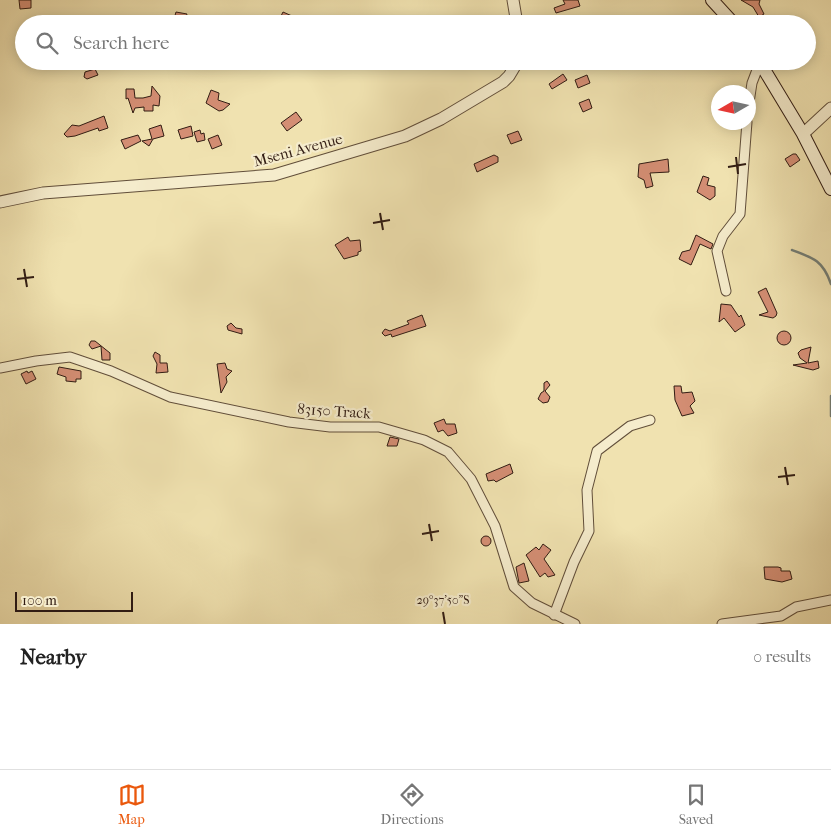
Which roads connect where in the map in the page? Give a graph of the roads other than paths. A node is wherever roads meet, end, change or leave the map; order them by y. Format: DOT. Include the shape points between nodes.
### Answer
graph roads {
  1 [pos="513,0"];
  2 [pos="712,0"];
  3 [pos="516,15"];
  4 [pos="726,15"];
  5 [pos="514,70"];
  6 [pos="756,70"];
  7 [pos="764,70"];
  8 [pos="752,85"];
  9 [pos="831,108"];
  10 [pos="746,130"];
  11 [pos="803,134"];
  12 [pos="831,190"];
  13 [pos="0,202"];
  14 [pos="726,290"];
  15 [pos="0,368"];
  16 [pos="650,420"];
  17 [pos="831,600"];
  18 [pos="554,615"];
  19 [pos="575,624"];
  20 [pos="722,624"];
  1 -- 3 [label="street"];
  2 -- 4 [label="main road"];
  5 -- 13 [label="street, Mseni Avenue" via="503,82 405,136 274,175 43,193"];
  6 -- 8 [label="street"];
  7 -- 11 [label="main road"];
  9 -- 11 [label="street"];
  10 -- 14 [label="street" via="740,214 722,236 717,251"];
  11 -- 12 [label="main road"];
  15 -- 18 [label="street, 83150 Track" via="70,357 170,397 289,422 398,431 430,443 456,458 476,487 495,526 514,587 532,603"];
  16 -- 18 [label="street" via="630,426 597,451 587,490 589,531"];
  17 -- 20 [label="street" via="796,606 780,616"];
  18 -- 19 [label="street, 83150 Track"];
}
